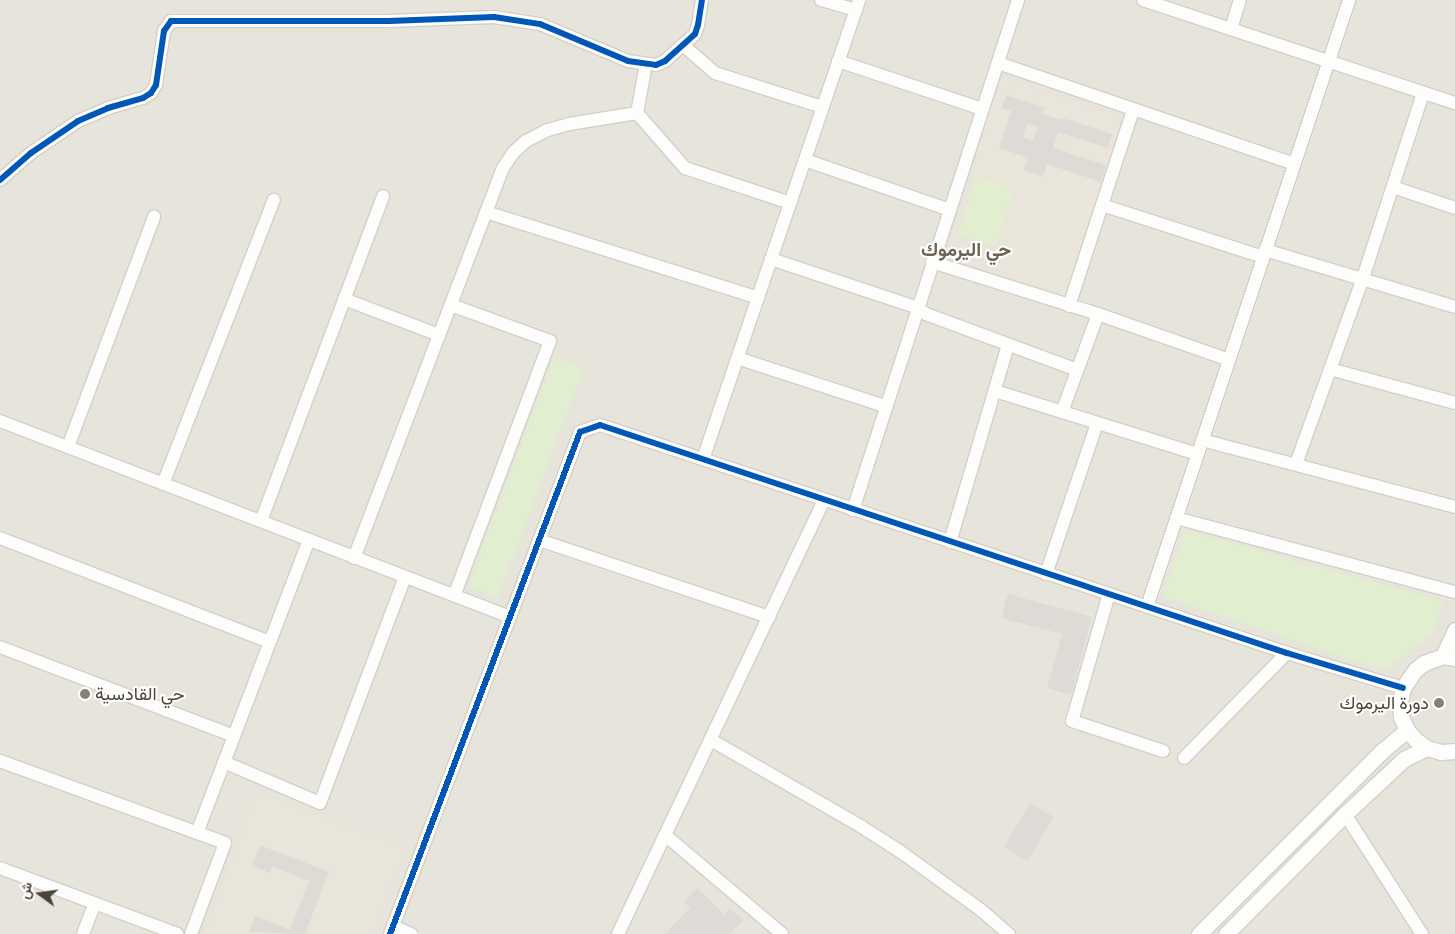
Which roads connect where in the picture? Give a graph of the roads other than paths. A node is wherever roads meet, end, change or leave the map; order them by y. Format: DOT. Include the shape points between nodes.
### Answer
graph roads {
  1 [pos="702,0"];
  2 [pos="821,0"];
  3 [pos="1018,0"];
  4 [pos="1143,0"];
  5 [pos="1240,0"];
  6 [pos="1349,0"];
  7 [pos="858,5"];
  8 [pos="1230,29"];
  9 [pos="683,46"];
  10 [pos="838,61"];
  11 [pos="998,63"];
  12 [pos="1327,63"];
  13 [pos="646,64"];
  14 [pos="1423,93"];
  15 [pos="1455,103"];
  16 [pos="822,108"];
  17 [pos="982,109"];
  18 [pos="1133,110"];
  19 [pos="637,113"];
  20 [pos="805,160"];
  21 [pos="1294,164"];
  22 [pos="0,180"];
  23 [pos="1393,187"];
  24 [pos="383,196"];
  25 [pos="274,200"];
  26 [pos="790,203"];
  27 [pos="1102,204"];
  28 [pos="1455,208"];
  29 [pos="950,210"];
  30 [pos="486,212"];
  31 [pos="154,217"];
  32 [pos="1264,254"];
  33 [pos="771,259"];
  34 [pos="932,262"];
  35 [pos="1362,281"];
  36 [pos="758,298"];
  37 [pos="344,299"];
  38 [pos="451,305"];
  39 [pos="1069,306"];
  40 [pos="918,308"];
  41 [pos="1455,308"];
  42 [pos="1098,314"];
  43 [pos="439,334"];
  44 [pos="1008,345"];
  45 [pos="737,358"];
  46 [pos="1229,360"];
  47 [pos="1330,368"];
  48 [pos="1077,370"];
  49 [pos="995,391"];
  50 [pos="1455,403"];
  51 [pos="885,406"];
  52 [pos="1062,412"];
  53 [pos="0,421"];
  54 [pos="1097,423"];
  55 [pos="1202,440"];
  56 [pos="68,447"];
  57 [pos="1197,454"];
  58 [pos="703,459"];
  59 [pos="1296,464"];
  60 [pos="163,484"];
  61 [pos="824,500"];
  62 [pos="1455,507"];
  63 [pos="852,510"];
  64 [pos="1176,518"];
  65 [pos="261,521"];
  66 [pos="0,538"];
  67 [pos="309,540"];
  68 [pos="539,540"];
  69 [pos="950,542"];
  70 [pos="354,558"];
  71 [pos="1046,574"];
  72 [pos="405,577"];
  73 [pos="1455,592"];
  74 [pos="1109,594"];
  75 [pos="454,596"];
  76 [pos="1147,606"];
  77 [pos="510,617"];
  78 [pos="769,617"];
  79 [pos="1455,630"];
  80 [pos="269,642"];
  81 [pos="0,647"];
  82 [pos="1287,653"];
  83 [pos="1449,657"];
  84 [pos="1403,688"];
  85 [pos="1407,730"];
  86 [pos="234,736"];
  87 [pos="711,740"];
  88 [pos="1427,748"];
  89 [pos="1164,751"];
  90 [pos="1455,752"];
  91 [pos="1184,758"];
  92 [pos="0,761"];
  93 [pos="224,762"];
  94 [pos="1345,814"];
  95 [pos="197,833"];
  96 [pos="665,835"];
  97 [pos="0,868"];
  98 [pos="95,903"];
  99 [pos="392,930"];
  100 [pos="83,934"];
  101 [pos="178,934"];
  102 [pos="191,934"];
  103 [pos="411,934"];
  104 [pos="618,934"];
  105 [pos="782,934"];
  106 [pos="1009,934"];
  107 [pos="1199,934"];
  108 [pos="1226,934"];
  109 [pos="1422,934"];
  1 -- 9 [label="street" via="697,30"];
  2 -- 7 [label="street"];
  3 -- 11 [label="street"];
  4 -- 8 [label="street"];
  5 -- 8 [label="street"];
  6 -- 12 [label="street"];
  7 -- 10 [label="street"];
  8 -- 12 [label="street"];
  9 -- 13 [label="street" via="662,63"];
  9 -- 16 [label="street" via="715,73"];
  10 -- 16 [label="street"];
  10 -- 17 [label="street"];
  11 -- 17 [label="street"];
  11 -- 18 [label="street"];
  12 -- 14 [label="street"];
  12 -- 21 [label="street"];
  13 -- 19 [label="street"];
  13 -- 22 [label="street" via="628,61 540,24 494,17 389,21 175,20 168,23 164,31 156,85 151,93 78,121 31,153"];
  14 -- 15 [label="street"];
  14 -- 23 [label="street"];
  16 -- 20 [label="street"];
  17 -- 29 [label="street"];
  18 -- 21 [label="street"];
  18 -- 27 [label="street"];
  19 -- 26 [label="street" via="685,168"];
  19 -- 30 [label="street" via="568,124 526,141 512,153 503,168"];
  20 -- 26 [label="street"];
  20 -- 29 [label="street"];
  21 -- 32 [label="street"];
  23 -- 28 [label="street"];
  23 -- 35 [label="street"];
  24 -- 37 [label="street"];
  25 -- 60 [label="street"];
  26 -- 33 [label="street"];
  27 -- 32 [label="street"];
  27 -- 39 [label="street"];
  29 -- 34 [label="street"];
  30 -- 36 [label="street"];
  30 -- 38 [label="street"];
  31 -- 56 [label="street"];
  32 -- 35 [label="street"];
  32 -- 46 [label="street"];
  33 -- 36 [label="street"];
  33 -- 40 [label="street"];
  34 -- 39 [label="street"];
  34 -- 40 [label="street"];
  35 -- 41 [label="street"];
  35 -- 47 [label="street"];
  36 -- 45 [label="street"];
  37 -- 43 [label="street"];
  37 -- 65 [label="street"];
  38 -- 43 [label="street"];
  38 -- 75 [label="street" via="550,341"];
  39 -- 42 [label="street"];
  40 -- 44 [label="street" via="926,314"];
  40 -- 51 [label="street"];
  42 -- 46 [label="street"];
  42 -- 48 [label="street"];
  43 -- 70 [label="street"];
  44 -- 48 [label="street"];
  44 -- 49 [label="street"];
  45 -- 51 [label="street"];
  45 -- 58 [label="street"];
  46 -- 55 [label="street"];
  47 -- 50 [label="street"];
  47 -- 59 [label="street"];
  48 -- 52 [label="street"];
  49 -- 52 [label="street"];
  49 -- 69 [label="street"];
  51 -- 63 [label="street"];
  52 -- 54 [label="street"];
  53 -- 56 [label="street"];
  54 -- 57 [label="street"];
  54 -- 71 [label="street"];
  55 -- 57 [label="street"];
  55 -- 59 [label="street"];
  56 -- 60 [label="street"];
  57 -- 64 [label="street"];
  58 -- 61 [label="street"];
  58 -- 68 [label="street" via="600,425 580,432"];
  59 -- 62 [label="street"];
  60 -- 65 [label="street"];
  61 -- 63 [label="street"];
  61 -- 78 [label="street"];
  63 -- 69 [label="street"];
  64 -- 73 [label="street"];
  64 -- 76 [label="street"];
  65 -- 67 [label="street"];
  66 -- 80 [label="street"];
  67 -- 70 [label="street"];
  67 -- 80 [label="street"];
  68 -- 77 [label="street"];
  68 -- 78 [label="street"];
  69 -- 71 [label="street"];
  70 -- 72 [label="street"];
  71 -- 74 [label="street"];
  72 -- 75 [label="street"];
  72 -- 93 [label="street" via="320,803"];
  74 -- 76 [label="street"];
  74 -- 89 [label="street" via="1072,721"];
  75 -- 77 [label="street"];
  76 -- 82 [label="street"];
  77 -- 99 [label="street"];
  78 -- 87 [label="street"];
  79 -- 83 [label="street"];
  80 -- 86 [label="street"];
  81 -- 86 [label="street"];
  82 -- 84 [label="street"];
  82 -- 91 [label="street"];
  83 -- 84 [label="street" via="1415,670"];
  84 -- 85 [label="street" via="1401,717"];
  85 -- 88 [label="street"];
  85 -- 107 [label="street" via="1382,751"];
  86 -- 93 [label="street"];
  87 -- 96 [label="street"];
  87 -- 106 [label="street" via="901,852"];
  88 -- 90 [label="street"];
  88 -- 94 [label="street" via="1404,759"];
  92 -- 95 [label="street"];
  93 -- 95 [label="street"];
  94 -- 108 [label="street"];
  94 -- 109 [label="street"];
  95 -- 102 [label="street" via="225,844"];
  96 -- 104 [label="street"];
  96 -- 105 [label="street"];
  97 -- 98 [label="street"];
  98 -- 100 [label="street"];
  98 -- 101 [label="street"];
  99 -- 103 [label="street"];
}
